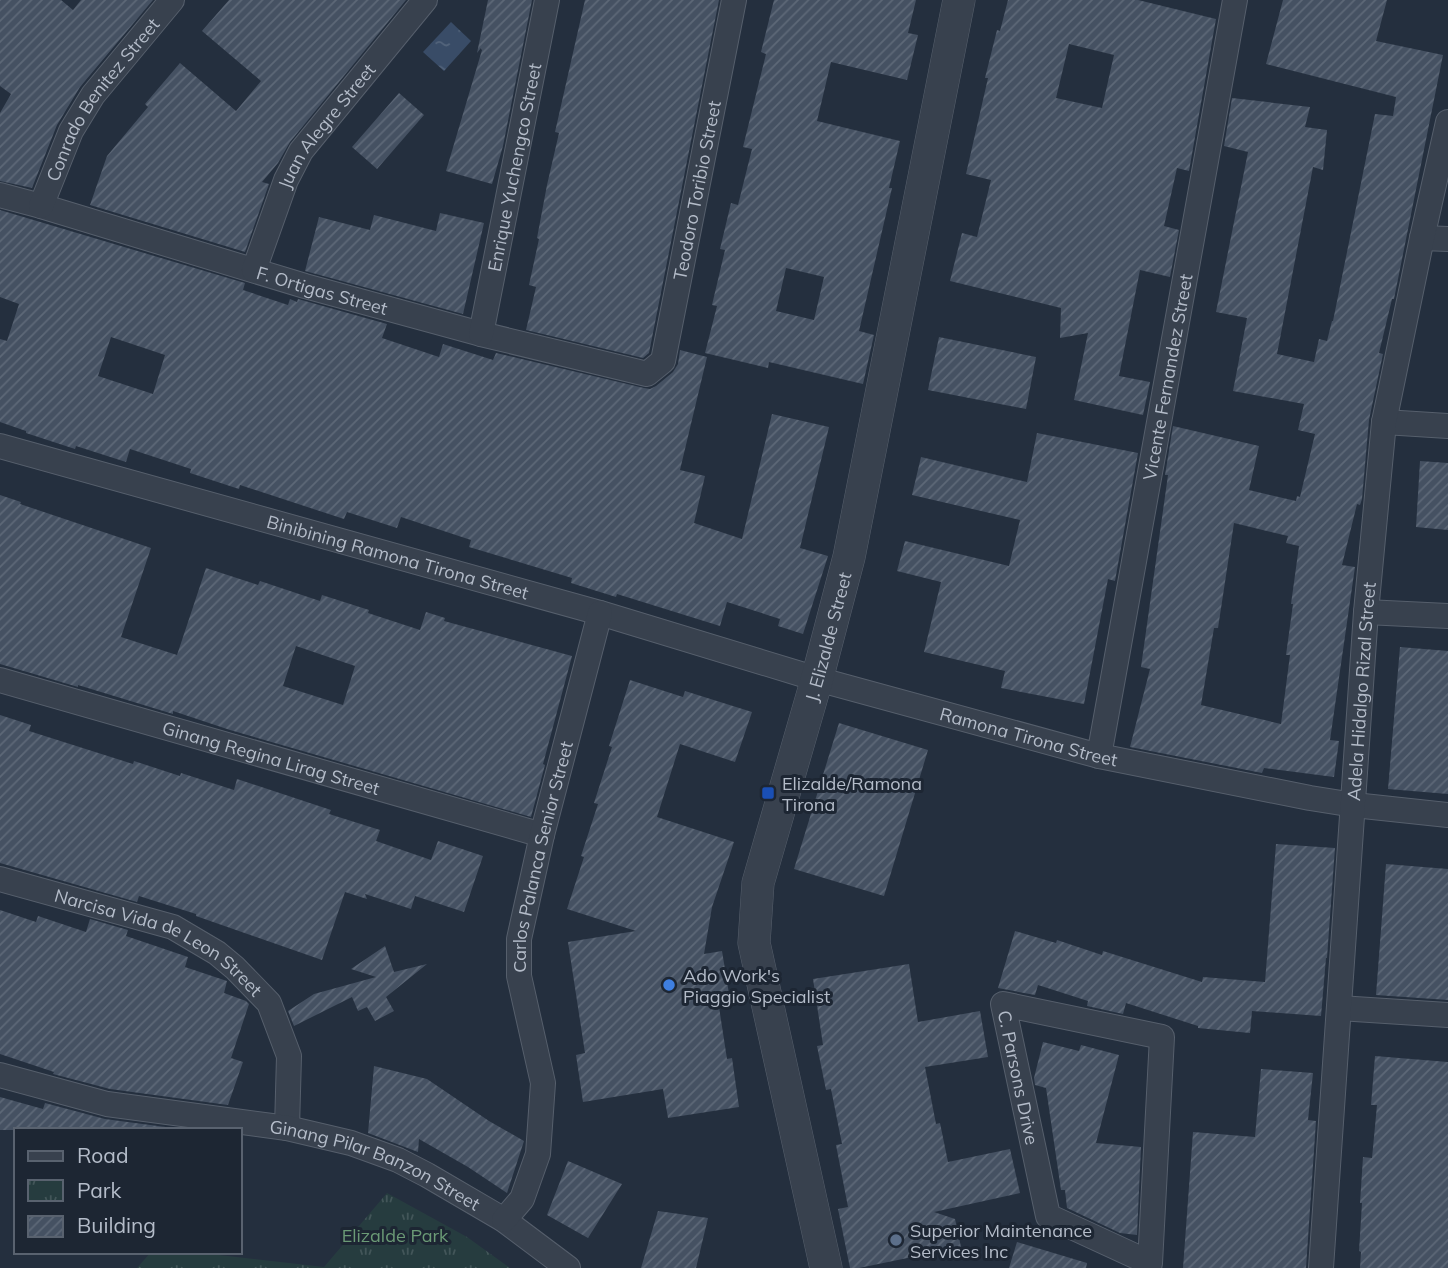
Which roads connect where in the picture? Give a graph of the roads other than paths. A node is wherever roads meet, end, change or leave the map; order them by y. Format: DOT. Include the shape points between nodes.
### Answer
graph roads {
  1 [pos="172,0"];
  2 [pos="425,0"];
  3 [pos="547,0"];
  4 [pos="734,0"];
  5 [pos="959,0"];
  6 [pos="1235,0"];
  7 [pos="1448,122"];
  8 [pos="0,195"];
  9 [pos="41,206"];
  10 [pos="1422,238"];
  11 [pos="1448,239"];
  12 [pos="254,270"];
  13 [pos="481,334"];
  14 [pos="647,374"];
  15 [pos="1384,422"];
  16 [pos="1448,426"];
  17 [pos="0,446"];
  18 [pos="1366,612"];
  19 [pos="600,613"];
  20 [pos="1448,616"];
  21 [pos="806,676"];
  22 [pos="0,680"];
  23 [pos="1099,756"];
  24 [pos="1354,805"];
  25 [pos="1448,815"];
  26 [pos="542,835"];
  27 [pos="0,878"];
  28 [pos="1339,1008"];
  29 [pos="1448,1015"];
  30 [pos="0,1075"];
  31 [pos="287,1128"];
  32 [pos="504,1220"];
  33 [pos="1150,1265"];
  34 [pos="568,1268"];
  35 [pos="826,1268"];
  36 [pos="1321,1268"];
  1 -- 9 [label="street, Conrado Benitez Street" via="93,94 71,131"];
  2 -- 12 [label="street, Juan Alegre Street" via="301,151"];
  3 -- 13 [label="street, Enrique Yuchengco Street"];
  4 -- 14 [label="street, Teodoro Toribio Street" via="663,361"];
  5 -- 21 [label="street, J. Elizalde Street" via="849,557"];
  6 -- 23 [label="street, Vicente Fernandez Street"];
  7 -- 10 [label="street, Adela Hidalgo Rizal Street"];
  8 -- 9 [label="street, F. Ortigas Street"];
  9 -- 12 [label="street, F. Ortigas Street"];
  10 -- 11 [label="street"];
  10 -- 15 [label="street, Adela Hidalgo Rizal Street"];
  12 -- 13 [label="street, F. Ortigas Street"];
  13 -- 14 [label="street, F. Ortigas Street"];
  15 -- 16 [label="street"];
  15 -- 18 [label="street, Adela Hidalgo Rizal Street"];
  17 -- 19 [label="street, Binibining Ramona Tirona Street"];
  18 -- 20 [label="street"];
  18 -- 24 [label="street, Adela Hidalgo Rizal Street"];
  19 -- 21 [label="street, Binibining Ramona Tirona Street"];
  19 -- 26 [label="street, Carlos Palanca Senior Street"];
  21 -- 23 [label="street, Ramona Tirona Street"];
  21 -- 35 [label="street, J. Elizalde Street" via="758,883 754,943"];
  22 -- 26 [label="street, Ginang Regina Lirag Street"];
  23 -- 24 [label="street, Ramona Tirona Street"];
  24 -- 25 [label="street"];
  24 -- 28 [label="street, Adela Hidalgo Rizal Street"];
  26 -- 32 [label="street, Carlos Palanca Senior Street" via="519,939 519,976 543,1083 538,1154 522,1199"];
  27 -- 31 [label="street, Narcisa Vida de Leon Street" via="173,927 217,953 269,1003 289,1056"];
  28 -- 29 [label="street"];
  28 -- 36 [label="street, Adela Hidalgo Rizal Street"];
  30 -- 31 [label="street, Ginang Pilar Banzon Street" via="107,1104"];
  31 -- 32 [label="street, Ginang Pilar Banzon Street" via="398,1160"];
  32 -- 34 [label="street, Ginang Pilar Banzon Street"];
  33 -- 33 [label="street, C. Parsons Drive" via="1163,1037 1003,1003 1048,1216"];
}
